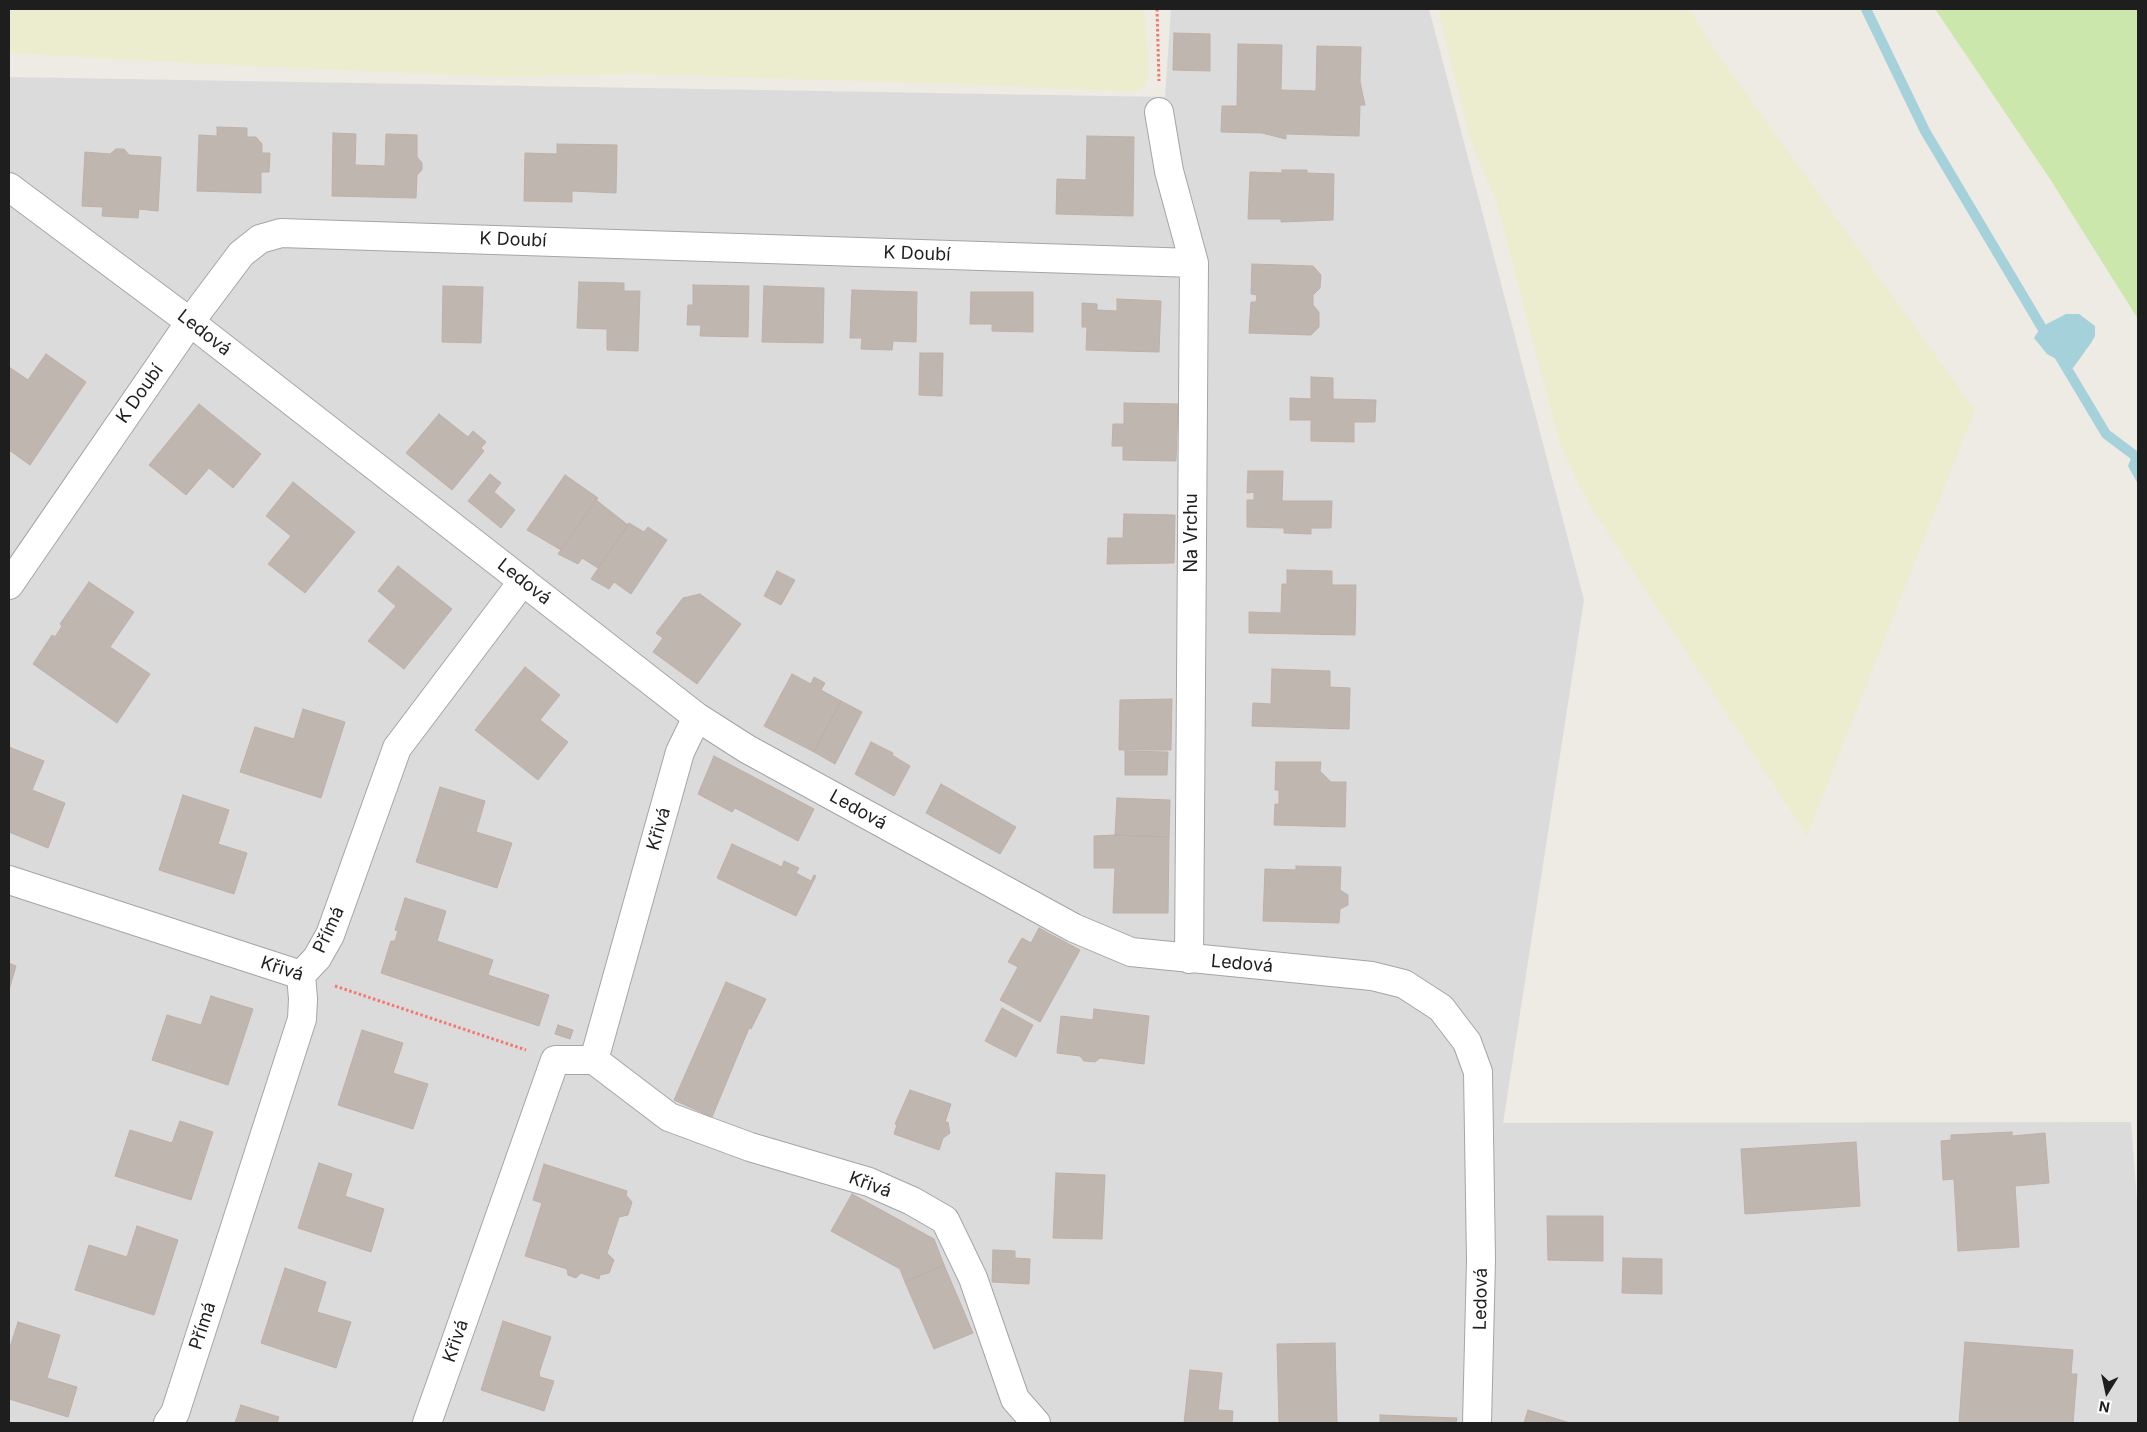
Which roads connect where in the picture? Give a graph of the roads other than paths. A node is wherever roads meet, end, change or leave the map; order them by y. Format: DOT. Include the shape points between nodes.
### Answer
graph roads {
  1 [pos="1159,112"];
  2 [pos="9,187"];
  3 [pos="1194,262"];
  4 [pos="190,322"];
  5 [pos="523,581"];
  6 [pos="9,585"];
  7 [pos="697,717"];
  8 [pos="9,880"];
  9 [pos="1189,959"];
  10 [pos="301,975"];
  11 [pos="594,1060"];
  12 [pos="168,1423"];
  13 [pos="427,1423"];
  14 [pos="1036,1423"];
  15 [pos="1477,1423"];
  1 -- 3 [label="street, Na Vrchu" via="1169,171"];
  2 -- 4 [label="street, Ledová"];
  3 -- 4 [label="street, K Doubí" via="281,233 260,239 241,254"];
  3 -- 9 [label="street, Na Vrchu"];
  4 -- 5 [label="street, Ledová"];
  4 -- 6 [label="street, K Doubí"];
  5 -- 7 [label="street, Ledová"];
  5 -- 10 [label="street, Přímá" via="397,748 330,935 317,958"];
  7 -- 9 [label="street, Ledová" via="747,749 1074,928 1131,952"];
  7 -- 11 [label="street, Křivá" via="680,752"];
  8 -- 10 [label="street, Křivá"];
  9 -- 15 [label="street, Ledová" via="1372,976 1404,984 1442,1008 1467,1042 1478,1072 1480,1110 1482,1260"];
  10 -- 12 [label="street, Přímá" via="302,1019 178,1404"];
  11 -- 13 [label="street, Křivá" via="555,1060"];
  11 -- 14 [label="street, Křivá" via="669,1117 750,1147 869,1182 945,1220 973,1278 1015,1398"];
}
